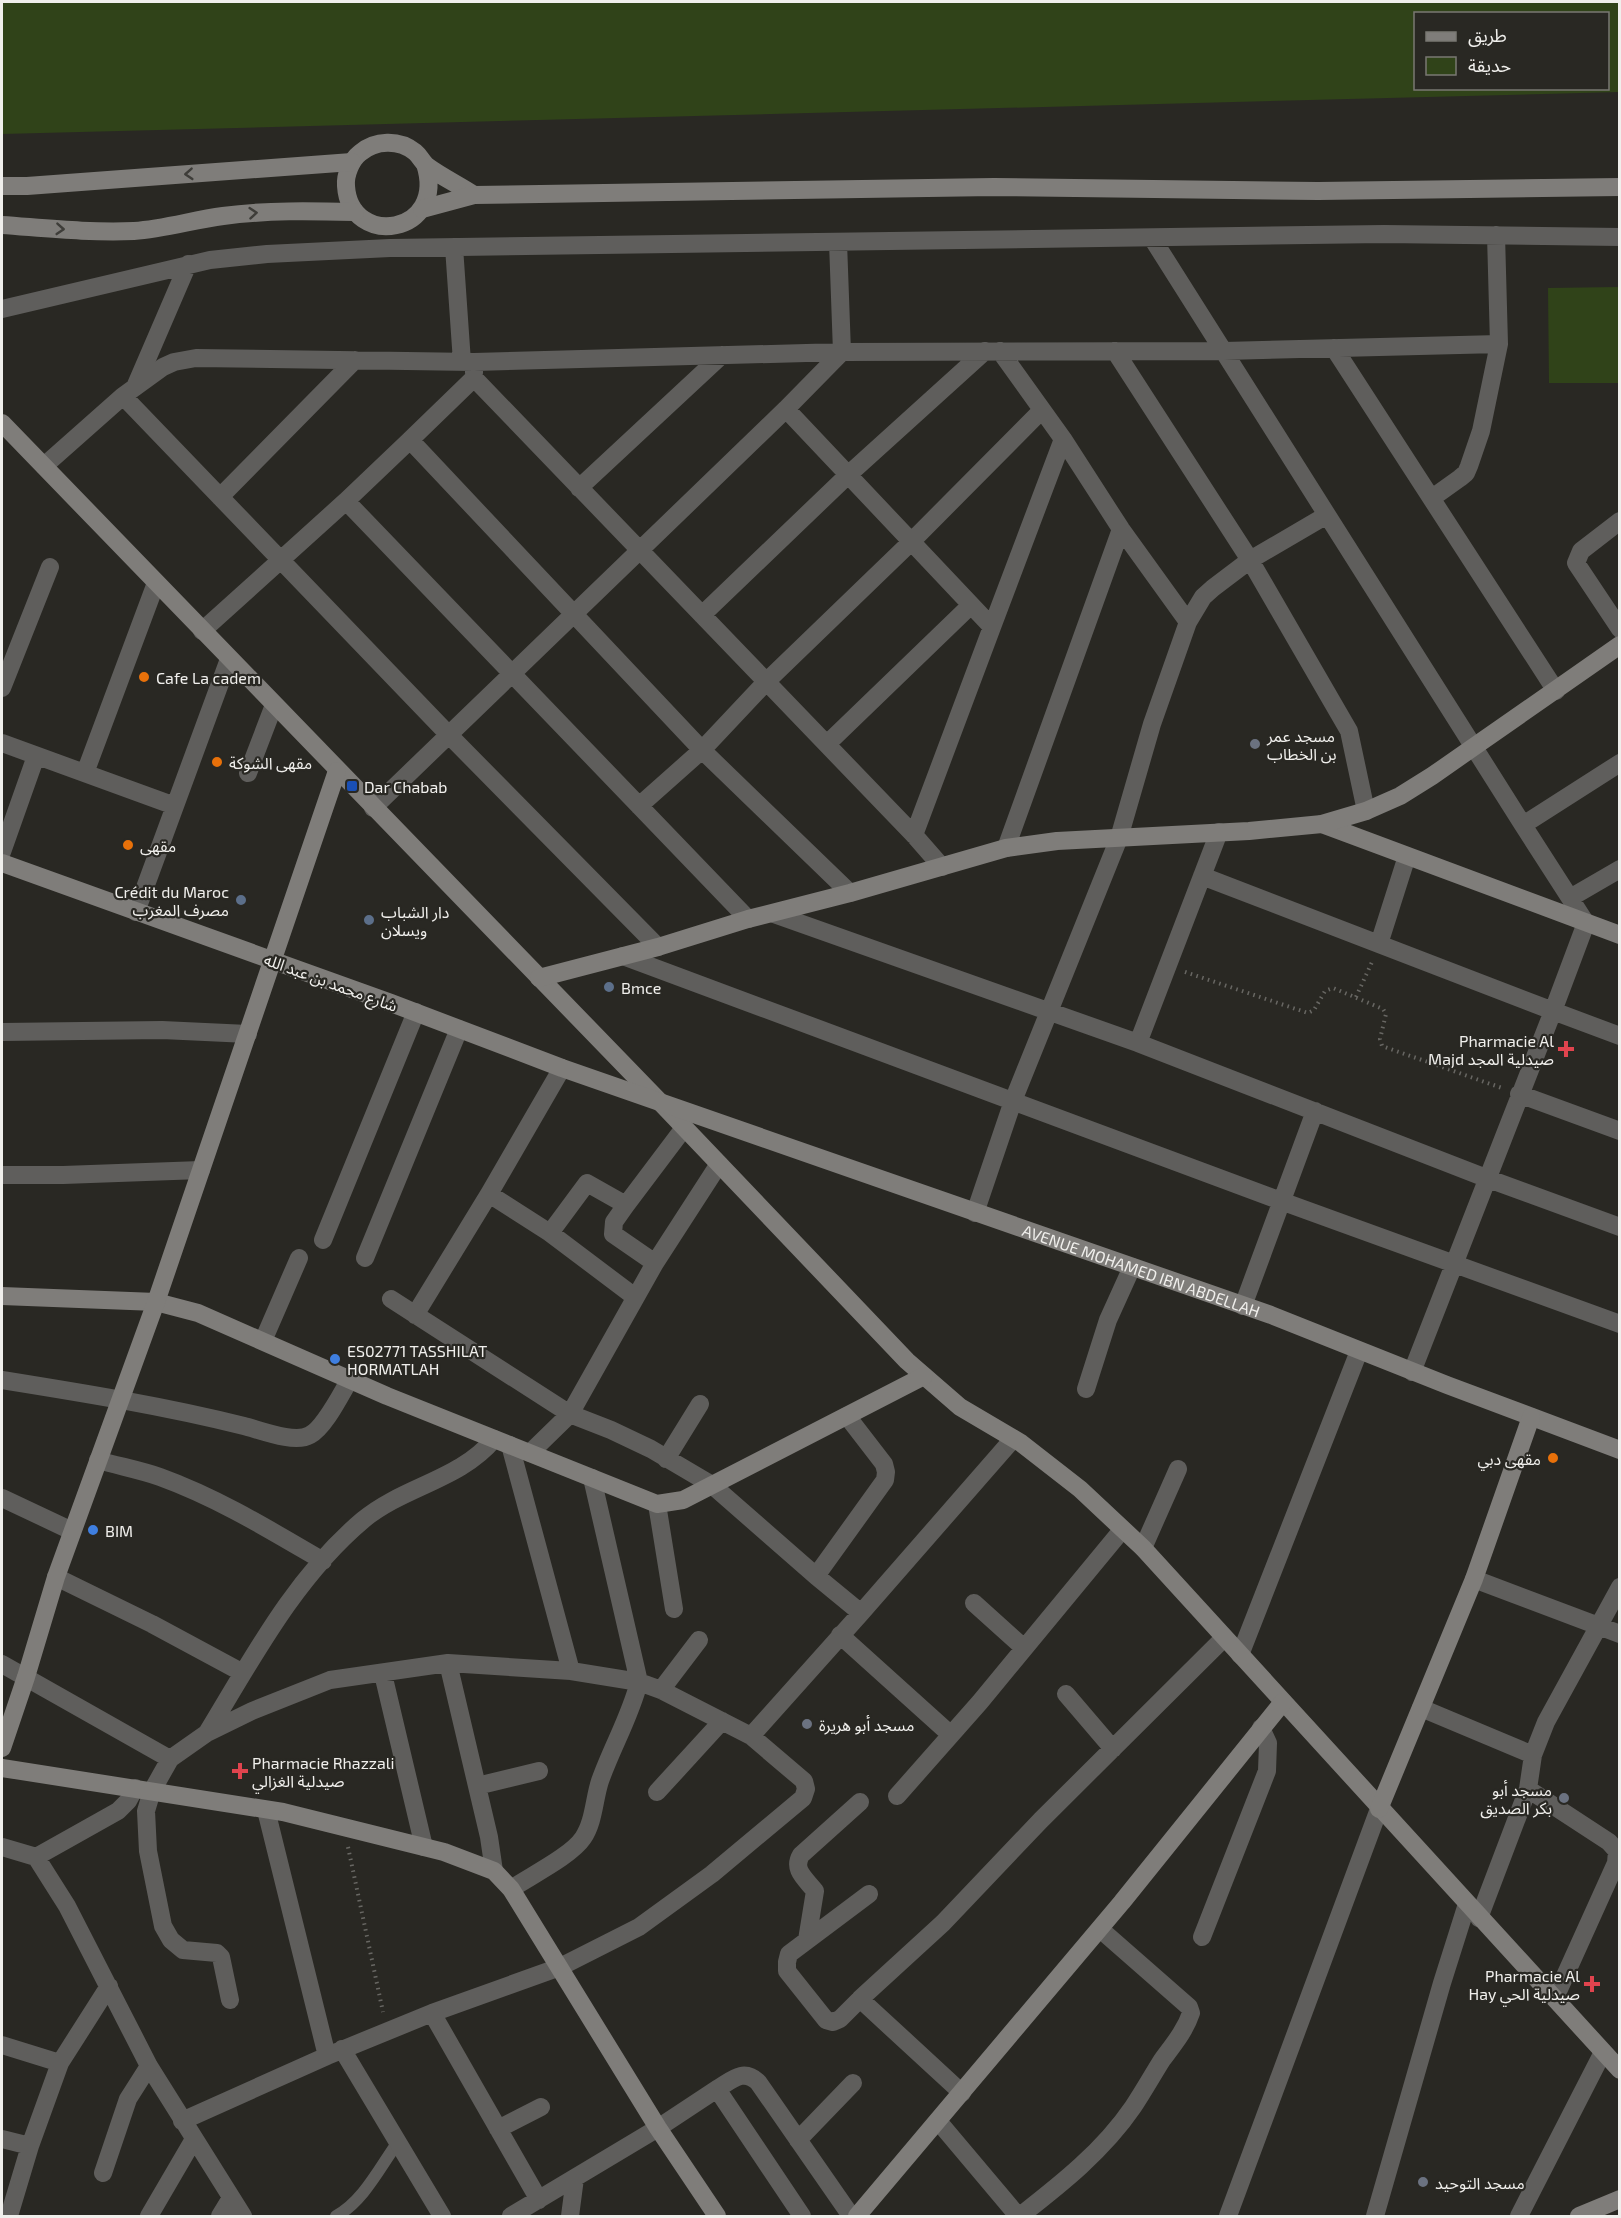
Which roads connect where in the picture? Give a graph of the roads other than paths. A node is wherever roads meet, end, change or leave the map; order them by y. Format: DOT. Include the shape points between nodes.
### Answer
graph roads {
  1 [pos="352,162"];
  2 [pos="425,164"];
  3 [pos="2,186"];
  4 [pos="1620,187"];
  5 [pos="474,195"];
  6 [pos="422,209"];
  7 [pos="355,212"];
  8 [pos="2,225"];
  9 [pos="1496,235"];
  10 [pos="1620,237"];
  11 [pos="1152,238"];
  12 [pos="838,242"];
  13 [pos="454,247"];
  14 [pos="188,264"];
  15 [pos="2,309"];
  16 [pos="1499,344"];
  17 [pos="1334,348"];
  18 [pos="992,351"];
  19 [pos="1115,351"];
  20 [pos="1224,351"];
  21 [pos="842,352"];
  22 [pos="722,355"];
  23 [pos="355,360"];
  24 [pos="470,367"];
  25 [pos="129,391"];
  26 [pos="786,409"];
  27 [pos="1042,410"];
  28 [pos="2,423"];
  29 [pos="1063,439"];
  30 [pos="410,440"];
  31 [pos="44,466"];
  32 [pos="848,475"];
  33 [pos="579,488"];
  34 [pos="220,497"];
  35 [pos="1432,498"];
  36 [pos="346,501"];
  37 [pos="1327,515"];
  38 [pos="1620,521"];
  39 [pos="1121,529"];
  40 [pos="911,542"];
  41 [pos="640,551"];
  42 [pos="280,560"];
  43 [pos="1250,560"];
  44 [pos="50,567"];
  45 [pos="156,583"];
  46 [pos="971,605"];
  47 [pos="573,614"];
  48 [pos="702,615"];
  49 [pos="1188,622"];
  50 [pos="992,627"];
  51 [pos="1620,629"];
  52 [pos="202,631"];
  53 [pos="1620,645"];
  54 [pos="229,659"];
  55 [pos="511,674"];
  56 [pos="766,682"];
  57 [pos="2,688"];
  58 [pos="1556,691"];
  59 [pos="274,705"];
  60 [pos="448,734"];
  61 [pos="2,743"];
  62 [pos="827,744"];
  63 [pos="1474,746"];
  64 [pos="702,750"];
  65 [pos="36,756"];
  66 [pos="1620,764"];
  67 [pos="337,771"];
  68 [pos="248,773"];
  69 [pos="85,774"];
  70 [pos="175,806"];
  71 [pos="639,806"];
  72 [pos="373,808"];
  73 [pos="1366,811"];
  74 [pos="1323,824"];
  75 [pos="1522,825"];
  76 [pos="1219,832"];
  77 [pos="914,835"];
  78 [pos="1119,838"];
  79 [pos="1006,848"];
  80 [pos="2,852"];
  81 [pos="1407,856"];
  82 [pos="2,863"];
  83 [pos="942,867"];
  84 [pos="1620,869"];
  85 [pos="1202,876"];
  86 [pos="850,893"];
  87 [pos="1570,898"];
  88 [pos="136,912"];
  89 [pos="774,914"];
  90 [pos="748,919"];
  91 [pos="1586,923"];
  92 [pos="1620,935"];
  93 [pos="1379,944"];
  94 [pos="658,947"];
  95 [pos="623,956"];
  96 [pos="272,960"];
  97 [pos="539,978"];
  98 [pos="1553,1011"];
  99 [pos="416,1012"];
  100 [pos="1048,1012"];
  101 [pos="459,1029"];
  102 [pos="2,1032"];
  103 [pos="249,1034"];
  104 [pos="1620,1036"];
  105 [pos="1138,1042"];
  106 [pos="562,1068"];
  107 [pos="1519,1094"];
  108 [pos="1013,1101"];
  109 [pos="660,1102"];
  110 [pos="1315,1112"];
  111 [pos="684,1128"];
  112 [pos="1620,1131"];
  113 [pos="719,1164"];
  114 [pos="201,1170"];
  115 [pos="2,1175"];
  116 [pos="1486,1178"];
  117 [pos="489,1194"];
  118 [pos="1281,1201"];
  119 [pos="626,1205"];
  120 [pos="975,1213"];
  121 [pos="1620,1227"];
  122 [pos="550,1233"];
  123 [pos="322,1240"];
  124 [pos="299,1258"];
  125 [pos="365,1258"];
  126 [pos="655,1263"];
  127 [pos="1453,1263"];
  128 [pos="1132,1267"];
  129 [pos="2,1296"];
  130 [pos="635,1297"];
  131 [pos="391,1299"];
  132 [pos="156,1302"];
  133 [pos="1242,1306"];
  134 [pos="415,1315"];
  135 [pos="1620,1324"];
  136 [pos="263,1341"];
  137 [pos="1359,1351"];
  138 [pos="1412,1372"];
  139 [pos="924,1376"];
  140 [pos="350,1379"];
  141 [pos="2,1380"];
  142 [pos="1086,1389"];
  143 [pos="122,1400"];
  144 [pos="700,1404"];
  145 [pos="570,1414"];
  146 [pos="847,1416"];
  147 [pos="1531,1417"];
  148 [pos="1013,1439"];
  149 [pos="502,1442"];
  150 [pos="1620,1450"];
  151 [pos="530,1453"];
  152 [pos="666,1459"];
  153 [pos="98,1460"];
  154 [pos="1178,1469"];
  155 [pos="592,1478"];
  156 [pos="712,1485"];
  157 [pos="2,1498"];
  158 [pos="657,1504"];
  159 [pos="1122,1530"];
  160 [pos="72,1531"];
  161 [pos="1143,1548"];
  162 [pos="323,1561"];
  163 [pos="816,1576"];
  164 [pos="56,1577"];
  165 [pos="1474,1579"];
  166 [pos="1620,1587"];
  167 [pos="974,1603"];
  168 [pos="674,1609"];
  169 [pos="861,1613"];
  170 [pos="1599,1627"];
  171 [pos="1620,1634"];
  172 [pos="840,1635"];
  173 [pos="1224,1638"];
  174 [pos="699,1640"];
  175 [pos="1024,1648"];
  176 [pos="1240,1655"];
  177 [pos="448,1663"];
  178 [pos="2,1664"];
  179 [pos="571,1671"];
  180 [pos="243,1672"];
  181 [pos="383,1674"];
  182 [pos="26,1677"];
  183 [pos="639,1683"];
  184 [pos="661,1690"];
  185 [pos="1066,1694"];
  186 [pos="1282,1702"];
  187 [pos="1421,1708"];
  188 [pos="722,1720"];
  189 [pos="1261,1728"];
  190 [pos="207,1733"];
  191 [pos="951,1735"];
  192 [pos="750,1736"];
  193 [pos="2,1748"];
  194 [pos="1113,1749"];
  195 [pos="1533,1755"];
  196 [pos="170,1759"];
  197 [pos="2,1768"];
  198 [pos="539,1771"];
  199 [pos="477,1786"];
  200 [pos="1528,1789"];
  201 [pos="143,1790"];
  202 [pos="657,1791"];
  203 [pos="897,1796"];
  204 [pos="860,1802"];
  205 [pos="1379,1809"];
  206 [pos="266,1810"];
  207 [pos="2,1847"];
  208 [pos="424,1847"];
  209 [pos="36,1857"];
  210 [pos="494,1871"];
  211 [pos="511,1888"];
  212 [pos="869,1894"];
  213 [pos="1473,1911"];
  214 [pos="1100,1929"];
  215 [pos="1202,1936"];
  216 [pos="807,1940"];
  217 [pos="560,1967"];
  218 [pos="109,1986"];
  219 [pos="1555,1998"];
  220 [pos="230,2000"];
  221 [pos="860,2000"];
  222 [pos="432,2013"];
  223 [pos="2,2045"];
  224 [pos="334,2052"];
  225 [pos="1603,2052"];
  226 [pos="60,2064"];
  227 [pos="149,2066"];
  228 [pos="1620,2070"];
  229 [pos="853,2084"];
  230 [pos="717,2089"];
  231 [pos="962,2093"];
  232 [pos="541,2107"];
  233 [pos="182,2121"];
  234 [pos="938,2121"];
  235 [pos="498,2128"];
  236 [pos="658,2128"];
  237 [pos="2,2139"];
  238 [pos="194,2139"];
  239 [pos="798,2140"];
  240 [pos="398,2142"];
  241 [pos="30,2146"];
  242 [pos="103,2173"];
  243 [pos="575,2178"];
  244 [pos="231,2198"];
  245 [pos="1620,2199"];
  246 [pos="538,2200"];
  247 [pos="1580,2216"];
  248 [pos="9,2217"];
  249 [pos="149,2217"];
  250 [pos="220,2217"];
  251 [pos="243,2217"];
  252 [pos="336,2217"];
  253 [pos="442,2217"];
  254 [pos="512,2217"];
  255 [pos="570,2217"];
  256 [pos="717,2217"];
  257 [pos="802,2217"];
  258 [pos="851,2217"];
  259 [pos="857,2217"];
  260 [pos="1019,2217"];
  261 [pos="1227,2217"];
  262 [pos="1375,2217"];
  263 [pos="1519,2217"];
  1 -- 2 [label="street" via="371,146 389,142 403,145"];
  1 -- 3 [label="street, one-way"];
  1 -- 7 [label="street" via="345,184"];
  2 -- 5 [label="street"];
  2 -- 6 [label="street" via="430,178 428,200"];
  4 -- 5 [label="street" via="1318,191 994,187"];
  5 -- 6 [label="street"];
  6 -- 7 [label="street" via="404,224 389,227 367,221"];
  8 -- 7 [label="street, one-way" via="132,231 258,212"];
  9 -- 10 [label="street"];
  9 -- 11 [label="street"];
  9 -- 16 [label="street"];
  11 -- 12 [label="street"];
  11 -- 20 [label="street"];
  12 -- 13 [label="street"];
  12 -- 21 [label="street"];
  13 -- 14 [label="street" via="267,254"];
  13 -- 24 [label="street"];
  14 -- 15 [label="street"];
  14 -- 25 [label="street"];
  16 -- 17 [label="street"];
  16 -- 35 [label="street" via="1481,431 1469,466 1460,478"];
  17 -- 20 [label="street"];
  17 -- 35 [label="street"];
  18 -- 19 [label="street"];
  18 -- 21 [label="street"];
  18 -- 27 [label="street"];
  18 -- 32 [label="street"];
  19 -- 20 [label="street"];
  19 -- 43 [label="street"];
  20 -- 37 [label="street"];
  21 -- 22 [label="street"];
  21 -- 26 [label="street"];
  22 -- 24 [label="street"];
  22 -- 33 [label="street"];
  23 -- 24 [label="street"];
  23 -- 25 [label="street" via="196,358 163,367"];
  23 -- 34 [label="street"];
  24 -- 30 [label="street"];
  24 -- 33 [label="street"];
  25 -- 31 [label="street"];
  25 -- 34 [label="street"];
  26 -- 32 [label="street"];
  26 -- 41 [label="street"];
  27 -- 29 [label="street"];
  27 -- 40 [label="street"];
  28 -- 31 [label="street"];
  29 -- 39 [label="street"];
  29 -- 50 [label="street"];
  30 -- 36 [label="street"];
  30 -- 47 [label="street"];
  31 -- 45 [label="street"];
  32 -- 40 [label="street"];
  32 -- 48 [label="street"];
  33 -- 41 [label="street"];
  34 -- 42 [label="street"];
  35 -- 58 [label="street"];
  36 -- 42 [label="street"];
  36 -- 55 [label="street"];
  37 -- 43 [label="street"];
  37 -- 63 [label="street"];
  38 -- 51 [label="street" via="1581,551 1576,563"];
  39 -- 49 [label="street"];
  39 -- 79 [label="street"];
  40 -- 46 [label="street"];
  40 -- 56 [label="street"];
  41 -- 47 [label="street"];
  41 -- 48 [label="street"];
  42 -- 52 [label="street"];
  42 -- 60 [label="street"];
  43 -- 49 [label="street" via="1203,597"];
  43 -- 73 [label="street" via="1349,731"];
  44 -- 57 [label="street"];
  45 -- 52 [label="street"];
  45 -- 69 [label="street"];
  46 -- 50 [label="street"];
  46 -- 62 [label="street"];
  47 -- 55 [label="street"];
  47 -- 64 [label="street"];
  48 -- 56 [label="street"];
  49 -- 78 [label="street" via="1152,724"];
  50 -- 77 [label="street"];
  52 -- 54 [label="street"];
  53 -- 58 [label="street"];
  54 -- 59 [label="street"];
  54 -- 70 [label="street"];
  55 -- 60 [label="street"];
  55 -- 71 [label="street"];
  56 -- 62 [label="street"];
  56 -- 64 [label="street"];
  58 -- 63 [label="street"];
  59 -- 67 [label="street"];
  59 -- 68 [label="street"];
  60 -- 72 [label="street"];
  60 -- 94 [label="street"];
  61 -- 65 [label="street"];
  62 -- 77 [label="street"];
  63 -- 73 [label="street" via="1400,796"];
  63 -- 75 [label="street"];
  64 -- 71 [label="street"];
  64 -- 86 [label="street"];
  65 -- 69 [label="street"];
  65 -- 80 [label="street"];
  66 -- 75 [label="street"];
  67 -- 72 [label="street"];
  67 -- 96 [label="street"];
  69 -- 70 [label="street"];
  70 -- 88 [label="street"];
  71 -- 90 [label="street"];
  72 -- 97 [label="street"];
  73 -- 74 [label="street"];
  74 -- 76 [label="street"];
  74 -- 81 [label="street"];
  75 -- 87 [label="street"];
  76 -- 78 [label="street"];
  76 -- 85 [label="street"];
  77 -- 83 [label="street"];
  78 -- 79 [label="street"];
  78 -- 100 [label="street"];
  79 -- 83 [label="street"];
  81 -- 91 [label="street"];
  81 -- 93 [label="street"];
  82 -- 88 [label="street, شارع محمد بن عبد الله"];
  83 -- 86 [label="street"];
  84 -- 87 [label="street"];
  85 -- 93 [label="street"];
  85 -- 105 [label="street"];
  86 -- 89 [label="street"];
  87 -- 91 [label="street"];
  88 -- 96 [label="street, شارع محمد بن عبد الله"];
  89 -- 90 [label="street"];
  89 -- 100 [label="street"];
  90 -- 94 [label="street"];
  91 -- 92 [label="street"];
  91 -- 98 [label="street"];
  93 -- 98 [label="street"];
  94 -- 95 [label="street"];
  95 -- 97 [label="street"];
  95 -- 108 [label="street"];
  96 -- 99 [label="street, شارع محمد بن عبد الله"];
  96 -- 103 [label="street"];
  97 -- 109 [label="street"];
  98 -- 104 [label="street"];
  98 -- 107 [label="street"];
  99 -- 101 [label="street, شارع محمد بن عبد الله"];
  99 -- 123 [label="street"];
  100 -- 105 [label="street"];
  100 -- 108 [label="street"];
  101 -- 106 [label="street, شارع محمد بن عبد الله"];
  101 -- 125 [label="street"];
  102 -- 103 [label="street" via="162,1030"];
  103 -- 114 [label="street"];
  105 -- 110 [label="street"];
  106 -- 109 [label="street, شارع محمد بن عبد الله"];
  106 -- 117 [label="street"];
  107 -- 112 [label="street"];
  107 -- 116 [label="street"];
  108 -- 118 [label="street"];
  108 -- 120 [label="street"];
  109 -- 111 [label="street"];
  109 -- 120 [label="street, AVENUE MOHAMED IBN ABDELLAH"];
  110 -- 116 [label="street"];
  110 -- 118 [label="street"];
  111 -- 113 [label="street"];
  111 -- 119 [label="street"];
  113 -- 126 [label="street"];
  113 -- 139 [label="street"];
  114 -- 115 [label="street"];
  114 -- 132 [label="street"];
  116 -- 121 [label="street"];
  116 -- 127 [label="street"];
  117 -- 122 [label="street"];
  117 -- 134 [label="street"];
  118 -- 127 [label="street"];
  118 -- 133 [label="street"];
  119 -- 122 [label="street" via="586,1183"];
  119 -- 126 [label="street" via="614,1222 613,1234"];
  120 -- 128 [label="street, AVENUE MOHAMED IBN ABDELLAH"];
  122 -- 130 [label="street"];
  124 -- 136 [label="street"];
  126 -- 130 [label="street"];
  127 -- 135 [label="street"];
  127 -- 138 [label="street"];
  128 -- 133 [label="street, AVENUE MOHAMED IBN ABDELLAH"];
  128 -- 142 [label="street" via="1108,1320"];
  129 -- 132 [label="street"];
  130 -- 145 [label="street"];
  131 -- 134 [label="street"];
  132 -- 136 [label="street" via="198,1313"];
  132 -- 143 [label="street"];
  133 -- 137 [label="street, AVENUE MOHAMED IBN ABDELLAH"];
  134 -- 145 [label="street"];
  136 -- 140 [label="street"];
  137 -- 138 [label="street, AVENUE MOHAMED IBN ABDELLAH"];
  137 -- 176 [label="street"];
  138 -- 147 [label="street, AVENUE MOHAMED IBN ABDELLAH"];
  139 -- 146 [label="street"];
  139 -- 148 [label="street" via="960,1407"];
  140 -- 143 [label="street" via="321,1424 310,1436 295,1439"];
  140 -- 149 [label="street"];
  141 -- 143 [label="street"];
  143 -- 153 [label="street"];
  144 -- 152 [label="street"];
  145 -- 151 [label="street"];
  145 -- 152 [label="street"];
  146 -- 156 [label="street"];
  146 -- 163 [label="street" via="884,1464 885,1480"];
  147 -- 150 [label="street, AVENUE MOHAMED IBN ABDELLAH"];
  147 -- 165 [label="street"];
  148 -- 159 [label="street" via="1080,1489"];
  148 -- 169 [label="street"];
  149 -- 151 [label="street"];
  149 -- 162 [label="street" via="466,1465 381,1507"];
  149 -- 179 [label="street"];
  151 -- 155 [label="street"];
  152 -- 156 [label="street"];
  153 -- 160 [label="street"];
  153 -- 162 [label="street" via="197,1492"];
  154 -- 161 [label="street"];
  155 -- 158 [label="street"];
  155 -- 183 [label="street"];
  156 -- 158 [label="street" via="683,1500"];
  156 -- 163 [label="street"];
  157 -- 160 [label="street"];
  158 -- 168 [label="street"];
  159 -- 161 [label="street"];
  159 -- 175 [label="street"];
  160 -- 164 [label="street"];
  161 -- 173 [label="street"];
  162 -- 180 [label="street" via="298,1590"];
  163 -- 169 [label="street"];
  164 -- 180 [label="street"];
  164 -- 182 [label="street"];
  165 -- 170 [label="street"];
  165 -- 187 [label="street"];
  166 -- 170 [label="street"];
  167 -- 175 [label="street"];
  169 -- 172 [label="street"];
  170 -- 171 [label="street"];
  170 -- 195 [label="street" via="1546,1722"];
  172 -- 191 [label="street"];
  172 -- 192 [label="street"];
  173 -- 176 [label="street"];
  173 -- 194 [label="street"];
  174 -- 184 [label="street"];
  175 -- 191 [label="street"];
  176 -- 186 [label="street"];
  177 -- 179 [label="street"];
  177 -- 181 [label="street"];
  177 -- 199 [label="street"];
  178 -- 182 [label="street"];
  179 -- 183 [label="street"];
  180 -- 190 [label="street"];
  181 -- 190 [label="street" via="330,1680"];
  181 -- 208 [label="street"];
  182 -- 193 [label="street"];
  182 -- 196 [label="street"];
  183 -- 184 [label="street"];
  183 -- 211 [label="street" via="583,1838 571,1850"];
  184 -- 188 [label="street"];
  185 -- 194 [label="street"];
  186 -- 189 [label="street"];
  186 -- 205 [label="street"];
  187 -- 195 [label="street"];
  187 -- 205 [label="street"];
  188 -- 192 [label="street"];
  188 -- 202 [label="street"];
  189 -- 214 [label="street"];
  189 -- 215 [label="street" via="1268,1743 1267,1771"];
  190 -- 196 [label="street"];
  191 -- 203 [label="street"];
  192 -- 217 [label="street" via="804,1781 803,1798 712,1874 639,1927"];
  194 -- 221 [label="street" via="943,1923"];
  195 -- 200 [label="street"];
  196 -- 201 [label="street"];
  197 -- 201 [label="street"];
  198 -- 199 [label="street"];
  199 -- 210 [label="street"];
  200 -- 213 [label="street"];
  200 -- 219 [label="street" via="1617,1851 1616,1863"];
  201 -- 206 [label="street"];
  201 -- 209 [label="street" via="118,1810"];
  201 -- 220 [label="street" via="148,1851 163,1926 183,1950 217,1953 221,1957"];
  204 -- 216 [label="street" via="796,1862 814,1891"];
  205 -- 213 [label="street"];
  205 -- 261 [label="street"];
  206 -- 208 [label="street"];
  206 -- 224 [label="street"];
  207 -- 209 [label="street"];
  208 -- 210 [label="street"];
  209 -- 218 [label="street"];
  210 -- 211 [label="street"];
  211 -- 217 [label="street"];
  212 -- 216 [label="street"];
  213 -- 219 [label="street"];
  213 -- 262 [label="street" via="1442,1983"];
  214 -- 231 [label="street"];
  214 -- 260 [label="street" via="1189,2007 1191,2013 1187,2026 1132,2109 1096,2152"];
  216 -- 221 [label="street" via="789,1954 787,1971 826,2020 840,2019"];
  217 -- 222 [label="street"];
  217 -- 236 [label="street"];
  218 -- 226 [label="street"];
  218 -- 227 [label="street"];
  219 -- 225 [label="street"];
  221 -- 231 [label="street"];
  222 -- 224 [label="street"];
  222 -- 235 [label="street"];
  223 -- 226 [label="street"];
  224 -- 233 [label="street"];
  224 -- 240 [label="street"];
  225 -- 228 [label="street"];
  225 -- 263 [label="street"];
  226 -- 241 [label="street"];
  227 -- 233 [label="street"];
  227 -- 242 [label="street" via="128,2099"];
  229 -- 239 [label="street"];
  230 -- 236 [label="street"];
  230 -- 239 [label="street" via="742,2075 751,2076"];
  230 -- 257 [label="street"];
  231 -- 234 [label="street"];
  232 -- 235 [label="street"];
  233 -- 238 [label="street"];
  234 -- 259 [label="street"];
  234 -- 260 [label="street"];
  235 -- 246 [label="street"];
  236 -- 243 [label="street"];
  236 -- 256 [label="street"];
  237 -- 241 [label="street"];
  238 -- 244 [label="street"];
  238 -- 249 [label="street"];
  239 -- 258 [label="street"];
  240 -- 252 [label="lane" via="363,2191"];
  240 -- 253 [label="street"];
  241 -- 248 [label="street"];
  243 -- 246 [label="street"];
  243 -- 255 [label="street"];
  244 -- 250 [label="street"];
  244 -- 251 [label="street"];
  245 -- 247 [label="street"];
  246 -- 254 [label="street"];
}
